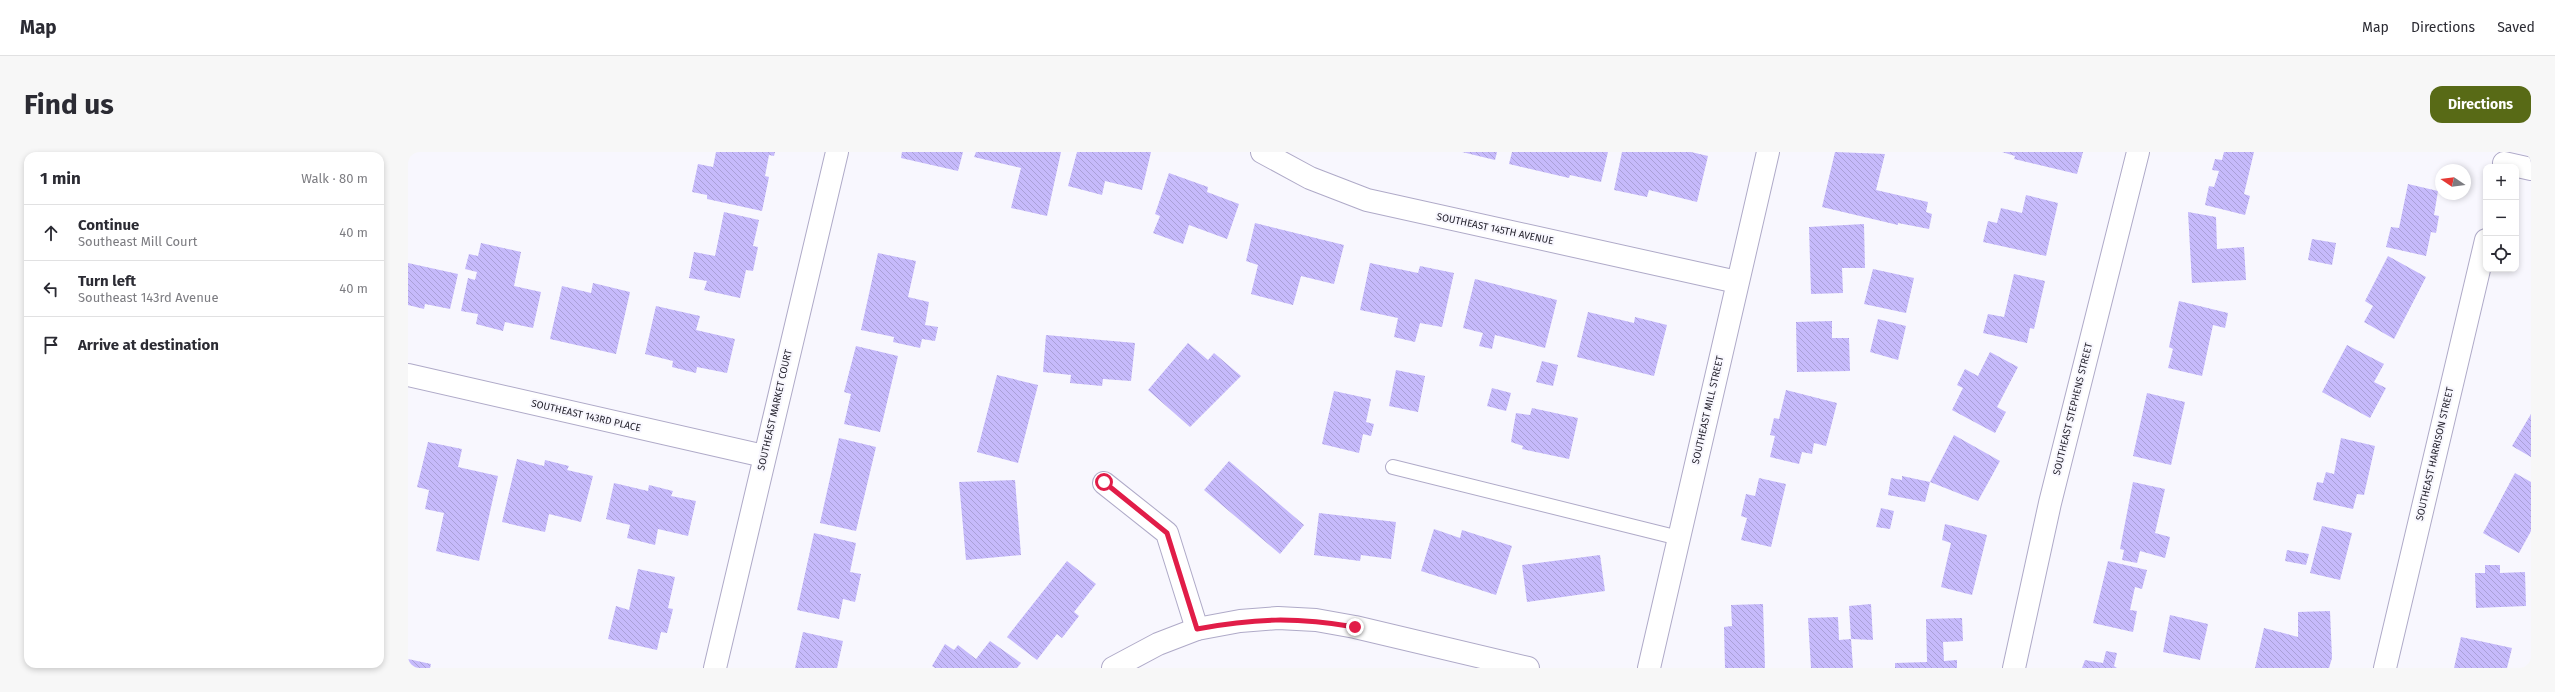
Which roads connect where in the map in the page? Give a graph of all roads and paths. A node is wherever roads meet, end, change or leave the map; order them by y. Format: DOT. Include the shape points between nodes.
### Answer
graph roads {
  1 [pos="837,152"];
  2 [pos="1262,152"];
  3 [pos="1768,152"];
  4 [pos="2138,152"];
  5 [pos="2505,161"];
  6 [pos="2531,169"];
  7 [pos="2483,253"];
  8 [pos="1737,282"];
  9 [pos="408,375"];
  10 [pos="764,456"];
  11 [pos="1392,467"];
  12 [pos="1104,482"];
  13 [pos="1679,538"];
  14 [pos="1197,629"];
  15 [pos="715,668"];
  16 [pos="1113,668"];
  17 [pos="1528,668"];
  18 [pos="1649,668"];
  19 [pos="2014,668"];
  20 [pos="2385,668"];
  1 -- 10 [label="street, SOUTHEAST MARKET COURT"];
  2 -- 8 [label="street, SOUTHEAST 145TH AVENUE" via="1310,178 1367,200"];
  3 -- 8 [label="street, SOUTHEAST MILL STREET"];
  4 -- 19 [label="street, SOUTHEAST STEPHENS STREET" via="2050,503"];
  5 -- 6 [label="street"];
  7 -- 20 [label="street, SOUTHEAST HARRISON STREET"];
  8 -- 13 [label="street, SOUTHEAST MILL STREET"];
  9 -- 10 [label="street, SOUTHEAST 143RD PLACE"];
  10 -- 15 [label="street, SOUTHEAST MARKET COURT"];
  11 -- 13 [label="lane"];
  12 -- 14 [label="street" via="1167,533"];
  13 -- 18 [label="street, SOUTHEAST MILL STREET"];
  14 -- 16 [label="street" via="1158,644"];
  14 -- 17 [label="street" via="1240,621 1278,618 1316,620"];
}
